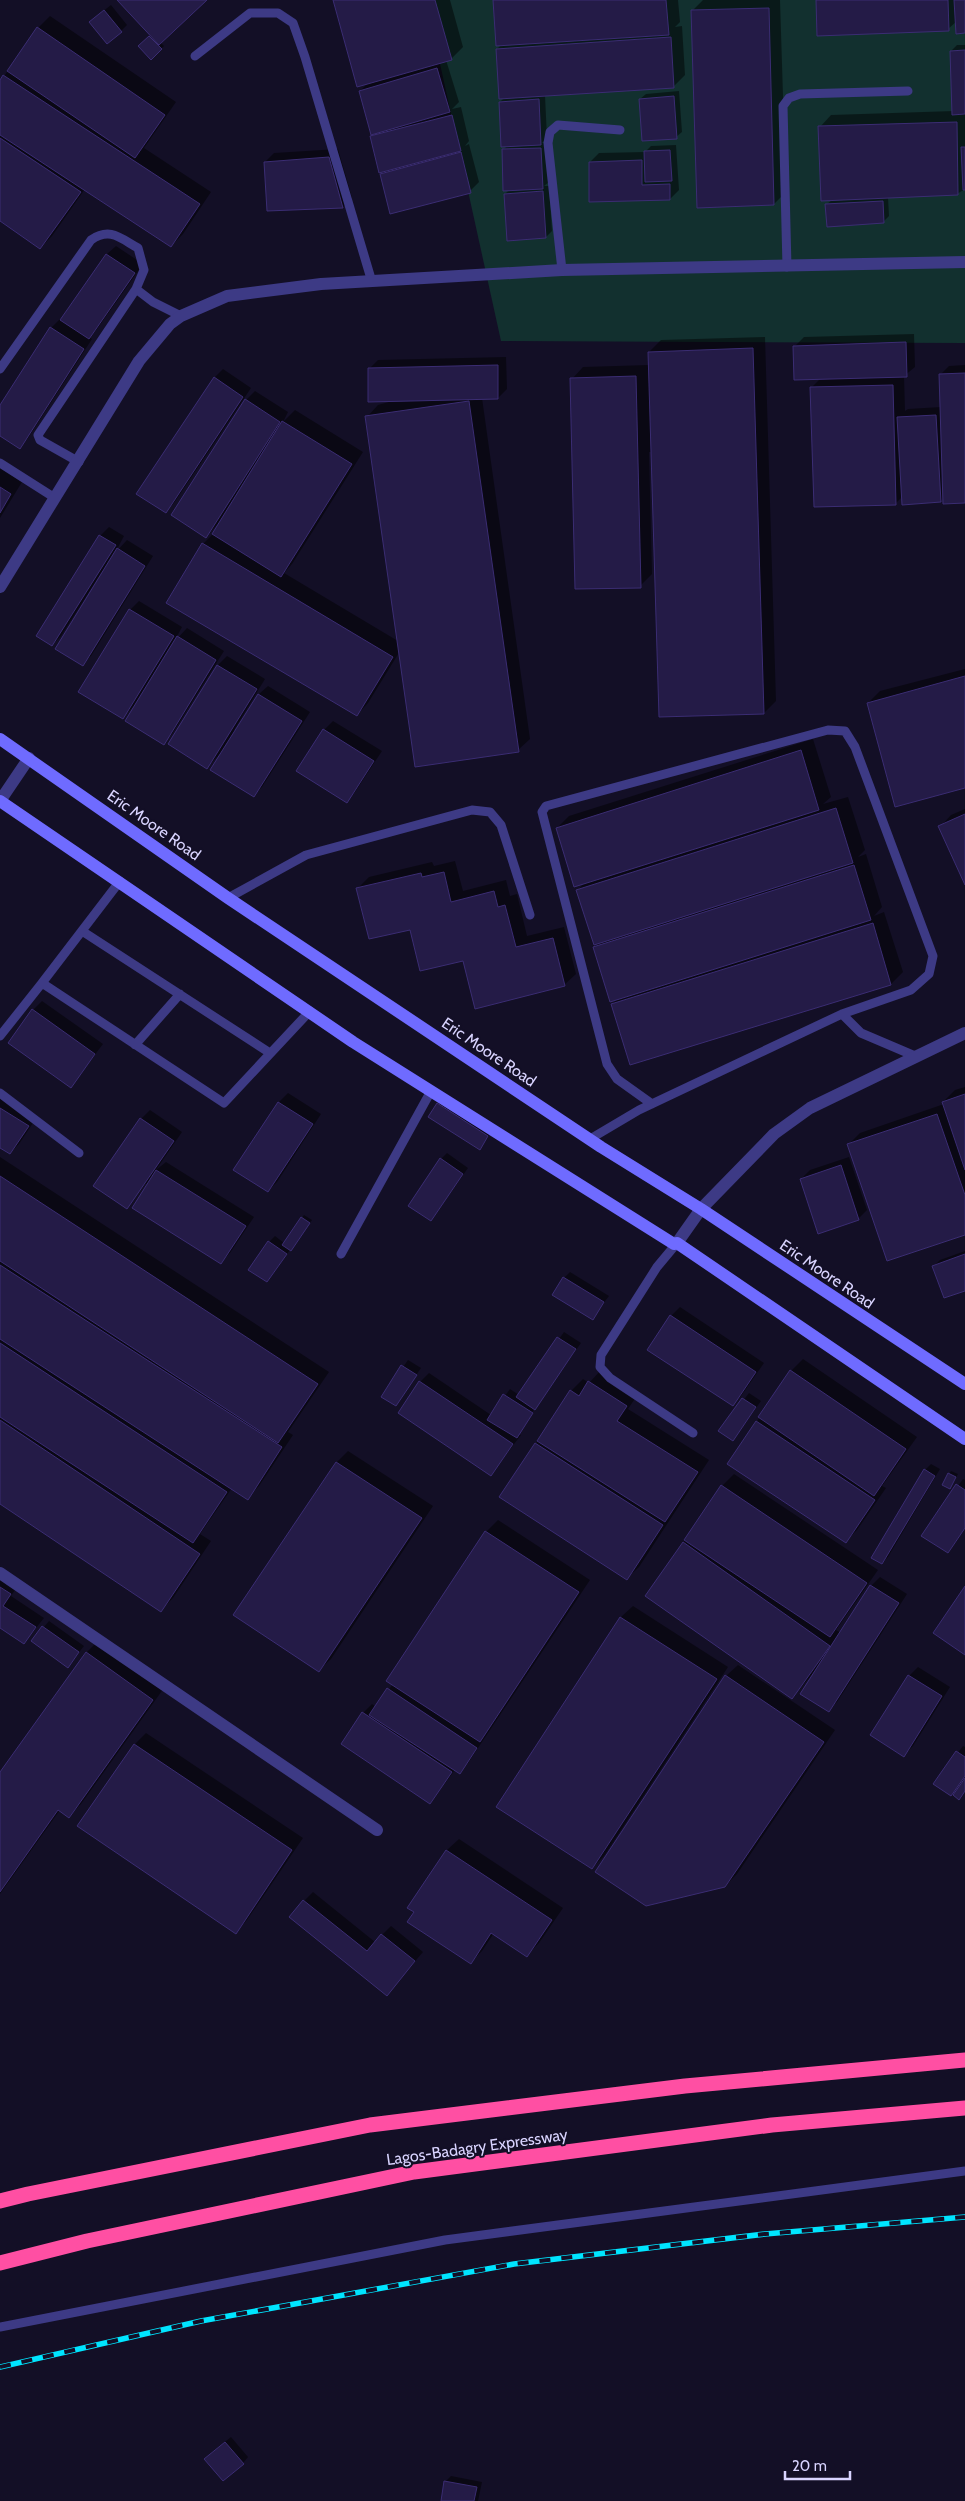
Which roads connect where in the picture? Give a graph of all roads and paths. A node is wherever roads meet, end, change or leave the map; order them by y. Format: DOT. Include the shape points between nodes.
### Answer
graph roads {
  1 [pos="195,56"];
  2 [pos="908,91"];
  3 [pos="620,130"];
  4 [pos="965,262"];
  5 [pos="788,267"];
  6 [pos="562,270"];
  7 [pos="372,282"];
  8 [pos="136,289"];
  9 [pos="181,316"];
  10 [pos="0,370"];
  11 [pos="79,462"];
  12 [pos="0,463"];
  13 [pos="55,498"];
  14 [pos="0,587"];
  15 [pos="0,739"];
  16 [pos="29,758"];
  17 [pos="0,801"];
  18 [pos="120,881"];
  19 [pos="228,898"];
  20 [pos="530,915"];
  21 [pos="82,931"];
  22 [pos="42,983"];
  23 [pos="180,994"];
  24 [pos="310,1011"];
  25 [pos="842,1014"];
  26 [pos="965,1033"];
  27 [pos="0,1036"];
  28 [pos="135,1045"];
  29 [pos="270,1053"];
  30 [pos="915,1056"];
  31 [pos="431,1091"];
  32 [pos="0,1093"];
  33 [pos="652,1104"];
  34 [pos="590,1139"];
  35 [pos="79,1153"];
  36 [pos="701,1209"];
  37 [pos="676,1243"];
  38 [pos="341,1254"];
  39 [pos="965,1384"];
  40 [pos="693,1432"];
  41 [pos="965,1440"];
  42 [pos="0,1573"];
  43 [pos="377,1830"];
  44 [pos="965,2060"];
  45 [pos="965,2108"];
  46 [pos="965,2171"];
  47 [pos="0,2201"];
  48 [pos="0,2263"];
  49 [pos="0,2327"];
  1 -- 7 [label="lane" via="250,13 278,13 293,23"];
  2 -- 5 [label="lane" via="800,94 789,98 783,106"];
  3 -- 6 [label="lane" via="558,125 550,132 548,143"];
  4 -- 5 [label="street"];
  5 -- 6 [label="street"];
  6 -- 7 [label="street"];
  7 -- 9 [label="street" via="321,284 227,296"];
  8 -- 9 [label="lane"];
  8 -- 10 [label="lane" via="144,270 138,248 113,234 101,233 91,240"];
  8 -- 11 [label="lane" via="38,435 40,440"];
  9 -- 11 [label="street" via="170,324 139,362"];
  11 -- 13 [label="street"];
  12 -- 13 [label="lane"];
  13 -- 14 [label="street"];
  15 -- 16 [label="street, Eric Moore Road"];
  16 -- 17 [label="street"];
  16 -- 19 [label="street, Eric Moore Road"];
  17 -- 18 [label="street"];
  18 -- 21 [label="lane"];
  18 -- 24 [label="street"];
  19 -- 20 [label="lane" via="306,855 472,810 490,812 501,825"];
  19 -- 34 [label="street, Eric Moore Road"];
  21 -- 22 [label="lane"];
  21 -- 23 [label="lane"];
  22 -- 27 [label="lane"];
  22 -- 28 [label="lane"];
  23 -- 28 [label="lane"];
  23 -- 29 [label="lane"];
  24 -- 29 [label="lane"];
  24 -- 31 [label="street"];
  25 -- 30 [label="lane" via="861,1033"];
  25 -- 33 [label="lane"];
  25 -- 33 [label="lane" via="911,990 929,974 933,956 855,747 845,731 828,730 546,806 542,817 607,1064 617,1079"];
  26 -- 30 [label="street"];
  28 -- 29 [label="lane" via="224,1103"];
  30 -- 36 [label="street" via="810,1108 774,1134"];
  31 -- 37 [label="street"];
  31 -- 38 [label="lane"];
  32 -- 35 [label="lane"];
  33 -- 34 [label="lane"];
  34 -- 36 [label="street, Eric Moore Road"];
  36 -- 37 [label="street"];
  36 -- 39 [label="street, Eric Moore Road"];
  37 -- 40 [label="lane" via="601,1355 600,1367 610,1378"];
  37 -- 41 [label="street"];
  42 -- 43 [label="street"];
  44 -- 47 [label="highway, Lagos-Badagry Expressway" via="685,2086 370,2125"];
  45 -- 48 [label="highway, Lagos-Badagry Expressway" via="772,2126 414,2172 87,2241"];
  46 -- 49 [label="lane" via="445,2240"];
}
